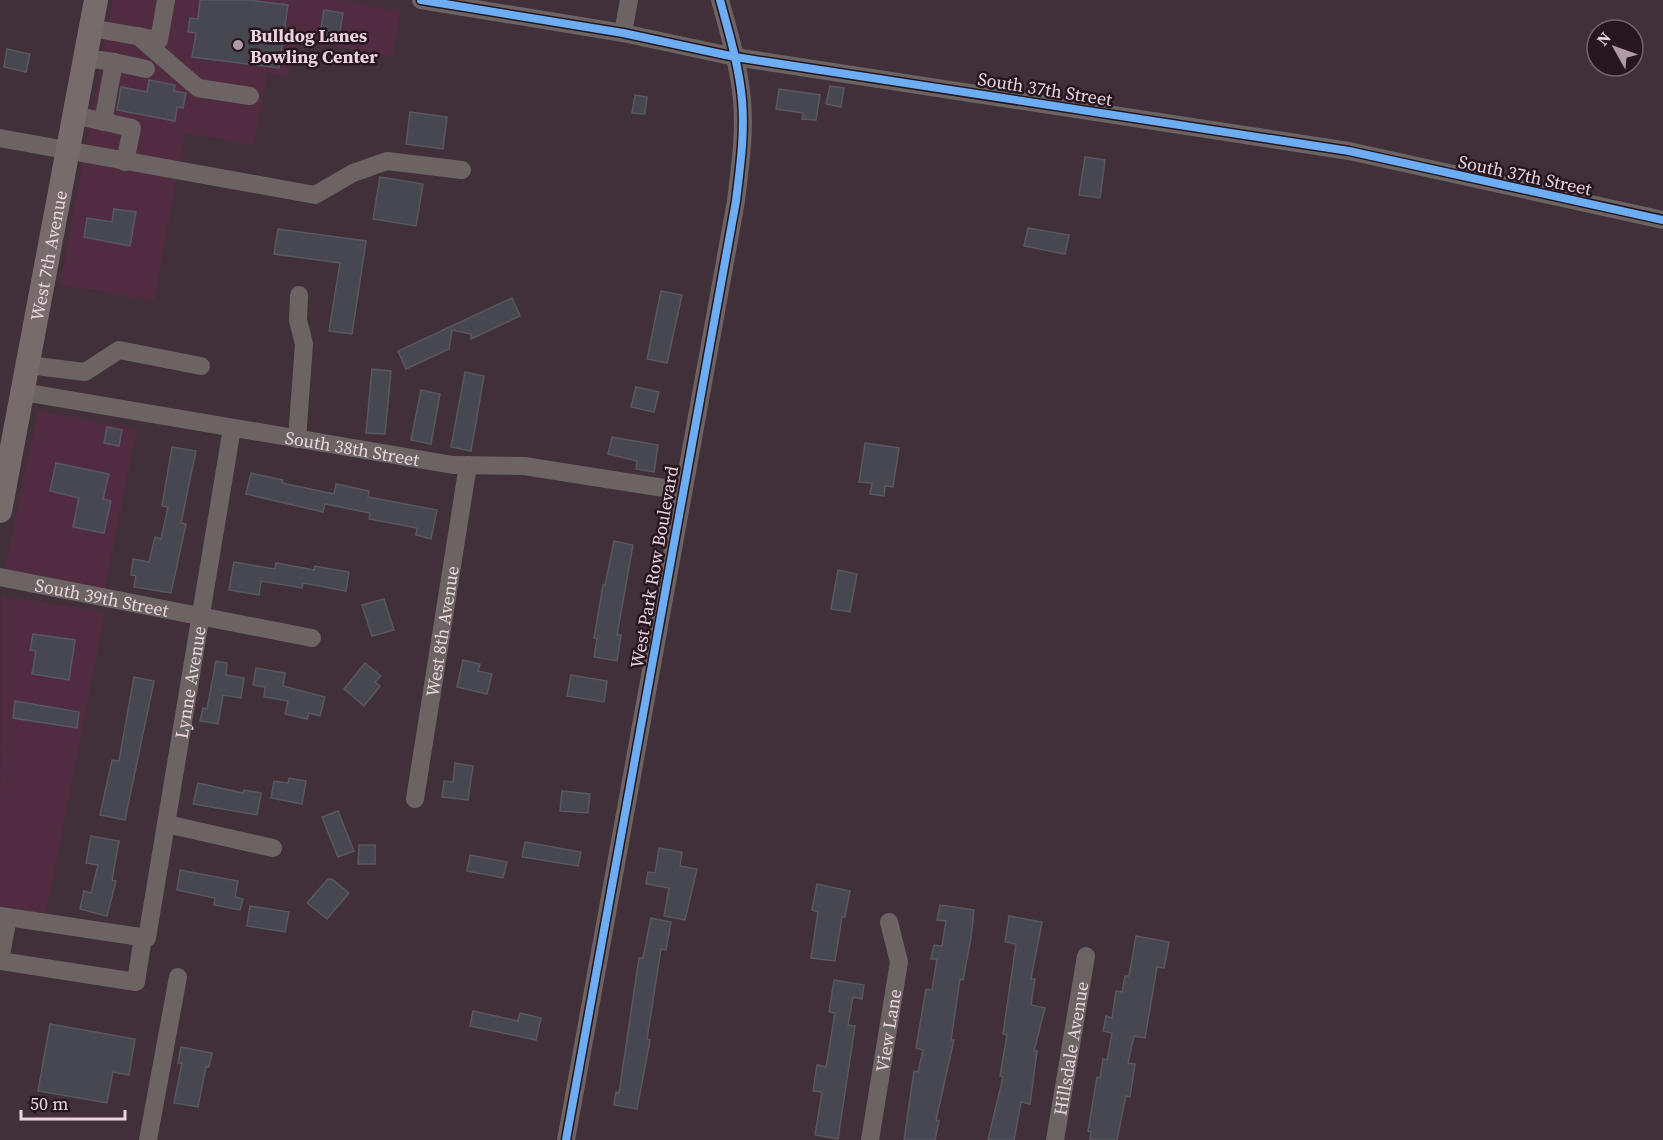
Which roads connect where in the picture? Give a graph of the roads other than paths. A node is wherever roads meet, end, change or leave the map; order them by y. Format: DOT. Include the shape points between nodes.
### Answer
graph roads {
  1 [pos="96,0"];
  2 [pos="166,0"];
  3 [pos="421,0"];
  4 [pos="629,0"];
  5 [pos="720,0"];
  6 [pos="90,28"];
  7 [pos="623,33"];
  8 [pos="138,36"];
  9 [pos="735,57"];
  10 [pos="85,58"];
  11 [pos="114,62"];
  12 [pos="146,69"];
  13 [pos="250,96"];
  14 [pos="74,115"];
  15 [pos="103,122"];
  16 [pos="0,138"];
  17 [pos="67,152"];
  18 [pos="125,162"];
  19 [pos="462,170"];
  20 [pos="1663,220"];
  21 [pos="299,296"];
  22 [pos="28,365"];
  23 [pos="201,366"];
  24 [pos="23,392"];
  25 [pos="232,428"];
  26 [pos="297,439"];
  27 [pos="468,465"];
  28 [pos="683,491"];
  29 [pos="0,511"];
  30 [pos="0,578"];
  31 [pos="202,615"];
  32 [pos="312,638"];
  33 [pos="415,799"];
  34 [pos="167,824"];
  35 [pos="273,848"];
  36 [pos="4,916"];
  37 [pos="889,922"];
  38 [pos="145,937"];
  39 [pos="1086,956"];
  40 [pos="0,960"];
  41 [pos="178,977"];
  42 [pos="148,1140"];
  43 [pos="566,1140"];
  44 [pos="870,1140"];
  45 [pos="1056,1140"];
  1 -- 6 [label="main road, West 7th Avenue"];
  2 -- 8 [label="street" via="159,40"];
  3 -- 7 [label="street, South 37th Street"];
  4 -- 7 [label="street"];
  5 -- 9 [label="street, West Park Row Boulevard"];
  6 -- 8 [label="street"];
  6 -- 10 [label="main road, West 7th Avenue"];
  7 -- 9 [label="street, South 37th Street"];
  8 -- 13 [label="street" via="198,88"];
  9 -- 20 [label="street, South 37th Street" via="1349,151"];
  9 -- 28 [label="street, West Park Row Boulevard" via="742,99 743,144"];
  10 -- 11 [label="street"];
  10 -- 14 [label="main road, West 7th Avenue"];
  11 -- 12 [label="street"];
  11 -- 15 [label="street"];
  14 -- 15 [label="street"];
  14 -- 17 [label="main road, West 7th Avenue"];
  15 -- 18 [label="street" via="132,128"];
  16 -- 17 [label="street"];
  17 -- 18 [label="street"];
  17 -- 22 [label="main road, West 7th Avenue"];
  18 -- 19 [label="street" via="315,195 353,173 387,161"];
  21 -- 26 [label="street" via="298,320 304,344"];
  22 -- 23 [label="street" via="85,372 119,350"];
  22 -- 24 [label="main road, West 7th Avenue"];
  24 -- 25 [label="street, South 38th Street"];
  24 -- 29 [label="main road, West 7th Avenue"];
  25 -- 26 [label="street, South 38th Street"];
  25 -- 31 [label="street, Lynne Avenue"];
  26 -- 27 [label="street, South 38th Street"];
  27 -- 28 [label="street, South 38th Street" via="524,466"];
  27 -- 33 [label="street, West 8th Avenue"];
  28 -- 43 [label="street, West Park Row Boulevard"];
  30 -- 31 [label="street, South 39th Street"];
  31 -- 32 [label="street, South 39th Street"];
  31 -- 34 [label="street, Lynne Avenue"];
  34 -- 35 [label="street"];
  34 -- 38 [label="street, Lynne Avenue"];
  36 -- 38 [label="street"];
  36 -- 40 [label="street"];
  37 -- 44 [label="street, View Lane" via="899,962"];
  38 -- 40 [label="street, Lynne Avenue" via="136,982"];
  39 -- 45 [label="street, Hillsdale Avenue"];
  41 -- 42 [label="street"];
}
